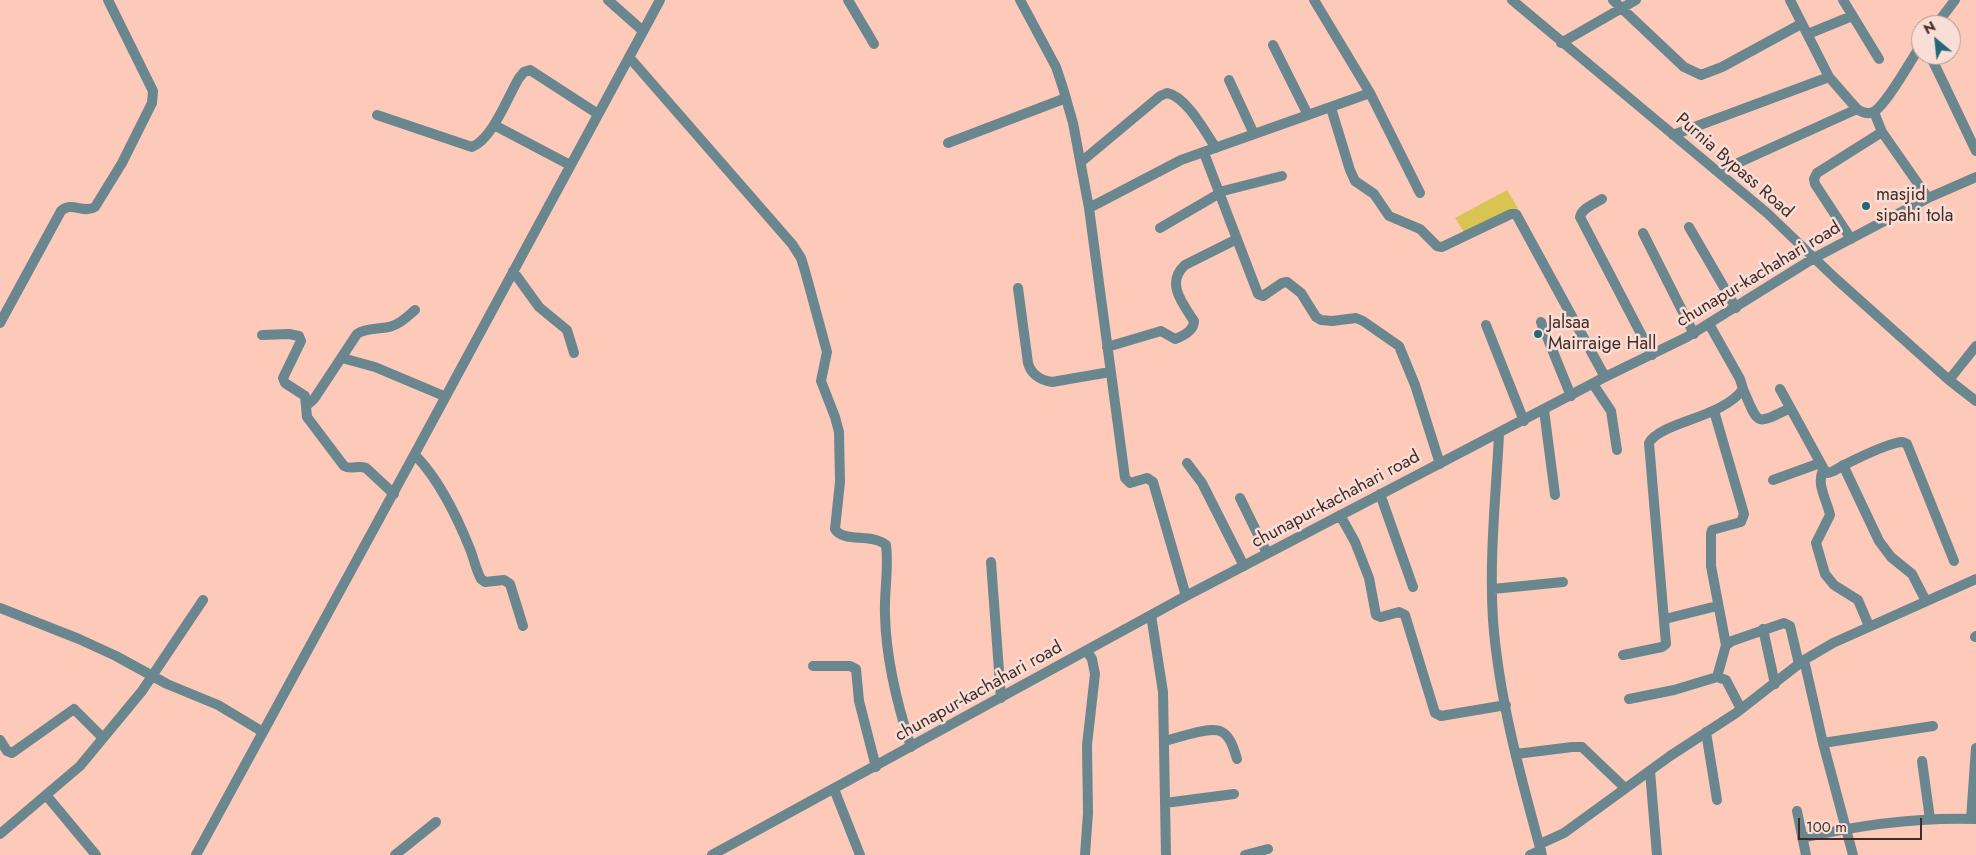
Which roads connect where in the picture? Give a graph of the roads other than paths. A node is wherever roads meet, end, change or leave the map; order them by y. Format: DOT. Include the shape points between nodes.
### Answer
graph roads {
  1 [pos="108,0"];
  2 [pos="608,0"];
  3 [pos="660,0"];
  4 [pos="848,0"];
  5 [pos="1020,0"];
  6 [pos="1314,0"];
  7 [pos="1512,0"];
  8 [pos="1636,0"];
  9 [pos="1790,0"];
  10 [pos="1843,0"];
  11 [pos="1955,0"];
  12 [pos="1617,4"];
  13 [pos="1944,15"];
  14 [pos="1852,16"];
  15 [pos="1801,24"];
  16 [pos="642,32"];
  17 [pos="1808,34"];
  18 [pos="1561,43"];
  19 [pos="874,44"];
  20 [pos="1273,45"];
  21 [pos="628,57"];
  22 [pos="1879,60"];
  23 [pos="1911,60"];
  24 [pos="1935,65"];
  25 [pos="1829,77"];
  26 [pos="1229,80"];
  27 [pos="1370,93"];
  28 [pos="1066,98"];
  29 [pos="1331,108"];
  30 [pos="1857,109"];
  31 [pos="1874,112"];
  32 [pos="598,114"];
  33 [pos="376,115"];
  34 [pos="1308,115"];
  35 [pos="494,125"];
  36 [pos="1882,132"];
  37 [pos="1254,134"];
  38 [pos="1673,135"];
  39 [pos="948,142"];
  40 [pos="1216,148"];
  41 [pos="1976,151"];
  42 [pos="1204,153"];
  43 [pos="1081,162"];
  44 [pos="570,165"];
  45 [pos="1718,172"];
  46 [pos="1282,176"];
  47 [pos="1976,177"];
  48 [pos="1220,193"];
  49 [pos="1420,193"];
  50 [pos="1928,198"];
  51 [pos="1602,199"];
  52 [pos="1089,208"];
  53 [pos="1160,228"];
  54 [pos="1689,228"];
  55 [pos="1642,233"];
  56 [pos="1237,239"];
  57 [pos="1851,239"];
  58 [pos="1814,258"];
  59 [pos="513,271"];
  60 [pos="1018,288"];
  61 [pos="1736,308"];
  62 [pos="415,310"];
  63 [pos="1541,322"];
  64 [pos="0,323"];
  65 [pos="1709,324"];
  66 [pos="1486,325"];
  67 [pos="1694,334"];
  68 [pos="262,335"];
  69 [pos="1976,346"];
  70 [pos="1106,347"];
  71 [pos="574,353"];
  72 [pos="1652,355"];
  73 [pos="342,358"];
  74 [pos="1110,372"];
  75 [pos="1605,377"];
  76 [pos="1949,380"];
  77 [pos="1592,384"];
  78 [pos="1743,389"];
  79 [pos="1780,389"];
  80 [pos="444,396"];
  81 [pos="1571,396"];
  82 [pos="1976,401"];
  83 [pos="306,406"];
  84 [pos="1790,408"];
  85 [pos="1544,410"];
  86 [pos="1714,411"];
  87 [pos="1524,420"];
  88 [pos="1499,434"];
  89 [pos="1617,450"];
  90 [pos="415,455"];
  91 [pos="1187,463"];
  92 [pos="1440,464"];
  93 [pos="1844,465"];
  94 [pos="1822,466"];
  95 [pos="1773,480"];
  96 [pos="394,494"];
  97 [pos="1380,494"];
  98 [pos="1555,495"];
  99 [pos="1240,498"];
  100 [pos="1340,515"];
  101 [pos="1267,553"];
  102 [pos="1954,561"];
  103 [pos="991,562"];
  104 [pos="1244,566"];
  105 [pos="1976,579"];
  106 [pos="1563,582"];
  107 [pos="1413,587"];
  108 [pos="1492,589"];
  109 [pos="1186,596"];
  110 [pos="203,600"];
  111 [pos="1926,601"];
  112 [pos="1717,606"];
  113 [pos="0,608"];
  114 [pos="1151,615"];
  115 [pos="1665,619"];
  116 [pos="524,626"];
  117 [pos="1869,626"];
  118 [pos="1763,629"];
  119 [pos="1726,645"];
  120 [pos="1087,650"];
  121 [pos="1623,655"];
  122 [pos="1802,662"];
  123 [pos="812,666"];
  124 [pos="152,675"];
  125 [pos="1717,677"];
  126 [pos="1775,684"];
  127 [pos="1001,698"];
  128 [pos="1629,699"];
  129 [pos="1506,705"];
  130 [pos="1742,709"];
  131 [pos="1934,726"];
  132 [pos="263,732"];
  133 [pos="1706,732"];
  134 [pos="103,738"];
  135 [pos="0,740"];
  136 [pos="1164,741"];
  137 [pos="1823,743"];
  138 [pos="911,747"];
  139 [pos="1976,748"];
  140 [pos="1516,754"];
  141 [pos="1237,759"];
  142 [pos="1922,761"];
  143 [pos="876,766"];
  144 [pos="1650,771"];
  145 [pos="1625,788"];
  146 [pos="834,789"];
  147 [pos="1234,794"];
  148 [pos="46,795"];
  149 [pos="1717,800"];
  150 [pos="1165,803"];
  151 [pos="1797,811"];
  152 [pos="1930,819"];
  153 [pos="1973,819"];
  154 [pos="436,822"];
  155 [pos="1847,828"];
  156 [pos="0,834"];
  157 [pos="1802,838"];
  158 [pos="1268,849"];
  159 [pos="1541,850"];
  160 [pos="96,855"];
  161 [pos="196,855"];
  162 [pos="395,855"];
  163 [pos="712,855"];
  164 [pos="860,855"];
  165 [pos="1085,855"];
  166 [pos="1166,855"];
  167 [pos="1245,855"];
  168 [pos="1530,855"];
  169 [pos="1657,855"];
  170 [pos="1806,855"];
  171 [pos="1853,855"];
  1 -- 64 [label="street" via="153,90 152,103 122,163 95,207 84,210 66,206 61,211"];
  2 -- 16 [label="street"];
  3 -- 16 [label="street"];
  4 -- 19 [label="street"];
  5 -- 28 [label="street" via="1056,67"];
  6 -- 27 [label="street"];
  7 -- 18 [label="street, Purnia Bypass Road"];
  8 -- 12 [label="street"];
  9 -- 15 [label="street"];
  10 -- 14 [label="street"];
  11 -- 13 [label="street"];
  12 -- 15 [label="street" via="1684,67 1701,75"];
  12 -- 18 [label="street"];
  14 -- 17 [label="street"];
  14 -- 22 [label="street"];
  15 -- 17 [label="street"];
  16 -- 21 [label="street"];
  17 -- 25 [label="street"];
  18 -- 38 [label="street, Purnia Bypass Road"];
  20 -- 34 [label="street"];
  21 -- 32 [label="street"];
  21 -- 138 [label="street" via="792,244 800,258 826,352 820,381 839,432 840,482 835,529 844,536 878,540 886,545 884,614 888,660"];
  23 -- 31 [label="street"];
  24 -- 41 [label="street"];
  25 -- 30 [label="street"];
  25 -- 38 [label="street"];
  26 -- 37 [label="street"];
  27 -- 29 [label="street"];
  27 -- 49 [label="street"];
  28 -- 39 [label="street"];
  28 -- 43 [label="street"];
  29 -- 34 [label="street"];
  29 -- 75 [label="street" via="1355,181 1374,194 1389,216 1420,229 1437,246 1442,247 1516,214"];
  30 -- 31 [label="street" via="1866,114"];
  30 -- 45 [label="street"];
  31 -- 36 [label="street"];
  32 -- 35 [label="street" via="527,71 511,91"];
  32 -- 44 [label="street"];
  33 -- 35 [label="street" via="472,147"];
  34 -- 37 [label="street"];
  35 -- 44 [label="street"];
  36 -- 50 [label="street"];
  36 -- 57 [label="street" via="1814,179"];
  37 -- 40 [label="street"];
  38 -- 45 [label="street, Purnia Bypass Road"];
  40 -- 42 [label="street"];
  40 -- 43 [label="street" via="1184,103 1167,93"];
  42 -- 48 [label="street"];
  42 -- 52 [label="street" via="1175,162"];
  43 -- 52 [label="street"];
  44 -- 59 [label="street"];
  45 -- 58 [label="street, Purnia Bypass Road"];
  46 -- 48 [label="street"];
  47 -- 50 [label="street, chunapur-kachahari road"];
  48 -- 53 [label="street"];
  48 -- 56 [label="street"];
  50 -- 57 [label="street, chunapur-kachahari road"];
  51 -- 72 [label="street" via="1588,207 1580,217"];
  52 -- 70 [label="street"];
  54 -- 61 [label="street"];
  55 -- 67 [label="street"];
  56 -- 70 [label="street" via="1181,268 1176,292 1194,321 1191,329 1176,339 1161,331"];
  56 -- 92 [label="street" via="1260,296 1287,282 1301,292 1321,320 1356,318 1399,346"];
  57 -- 58 [label="street, chunapur-kachahari road"];
  58 -- 61 [label="street, chunapur-kachahari road"];
  58 -- 76 [label="street, Purnia Bypass Road"];
  59 -- 71 [label="street" via="539,307 567,330"];
  59 -- 80 [label="street"];
  60 -- 74 [label="street" via="1029,368 1034,374 1052,382"];
  61 -- 65 [label="street, chunapur-kachahari road"];
  62 -- 73 [label="street" via="394,326 359,332"];
  63 -- 81 [label="street"];
  65 -- 67 [label="street, chunapur-kachahari road"];
  65 -- 78 [label="street"];
  66 -- 87 [label="street"];
  67 -- 72 [label="street, chunapur-kachahari road"];
  68 -- 83 [label="street" via="296,334 301,338 283,380 302,393"];
  69 -- 76 [label="street"];
  70 -- 74 [label="street"];
  72 -- 75 [label="street, chunapur-kachahari road"];
  73 -- 80 [label="street" via="374,367"];
  73 -- 83 [label="street" via="314,400"];
  74 -- 109 [label="street" via="1126,478 1130,483 1147,478 1153,482"];
  75 -- 77 [label="street, chunapur-kachahari road"];
  76 -- 82 [label="street, Purnia Bypass Road"];
  77 -- 81 [label="street, chunapur-kachahari road"];
  77 -- 89 [label="street" via="1611,411"];
  78 -- 84 [label="street" via="1758,420 1768,419"];
  78 -- 86 [label="street" via="1738,396"];
  79 -- 84 [label="street"];
  80 -- 90 [label="street"];
  81 -- 85 [label="street, chunapur-kachahari road"];
  83 -- 96 [label="street" via="308,418 344,466 366,468"];
  84 -- 94 [label="street"];
  85 -- 87 [label="street, chunapur-kachahari road"];
  85 -- 98 [label="street"];
  86 -- 112 [label="street" via="1744,514 1741,522 1712,530 1710,534"];
  86 -- 115 [label="street" via="1664,431 1651,438 1649,443"];
  87 -- 88 [label="street, chunapur-kachahari road"];
  88 -- 92 [label="street, chunapur-kachahari road"];
  88 -- 108 [label="street"];
  90 -- 96 [label="street"];
  90 -- 116 [label="street" via="443,493 481,579 485,582 504,580 510,584"];
  91 -- 104 [label="street" via="1202,483"];
  92 -- 97 [label="street, chunapur-kachahari road"];
  93 -- 94 [label="street" via="1831,473 1826,473"];
  93 -- 102 [label="street" via="1894,444 1907,444"];
  93 -- 111 [label="street" via="1879,541 1891,557 1912,574"];
  94 -- 95 [label="street"];
  94 -- 117 [label="street" via="1820,483 1830,516 1818,536 1817,550 1828,580 1858,600"];
  96 -- 132 [label="street"];
  97 -- 100 [label="street, chunapur-kachahari road"];
  97 -- 107 [label="street"];
  99 -- 101 [label="street"];
  100 -- 101 [label="street, chunapur-kachahari road"];
  100 -- 129 [label="street" via="1369,578 1376,615 1381,617 1399,612 1404,615 1435,713 1441,716"];
  101 -- 104 [label="street, chunapur-kachahari road"];
  103 -- 127 [label="street"];
  104 -- 109 [label="street, chunapur-kachahari road"];
  105 -- 111 [label="street"];
  106 -- 108 [label="street"];
  108 -- 129 [label="street" via="1497,664"];
  109 -- 114 [label="street, chunapur-kachahari road"];
  110 -- 124 [label="street"];
  111 -- 117 [label="street"];
  112 -- 115 [label="street"];
  112 -- 119 [label="street"];
  113 -- 124 [label="street" via="79,639"];
  114 -- 120 [label="street, chunapur-kachahari road"];
  114 -- 136 [label="street" via="1162,680"];
  115 -- 121 [label="street" via="1667,639 1664,646"];
  117 -- 122 [label="street" via="1815,652"];
  118 -- 119 [label="street"];
  118 -- 122 [label="street" via="1788,623"];
  118 -- 126 [label="street"];
  119 -- 125 [label="street"];
  120 -- 127 [label="street, chunapur-kachahari road"];
  120 -- 165 [label="street" via="1095,674 1087,745"];
  122 -- 126 [label="street"];
  122 -- 137 [label="street"];
  123 -- 143 [label="street" via="850,666 856,670 859,701"];
  124 -- 132 [label="street" via="213,702"];
  124 -- 134 [label="street"];
  125 -- 128 [label="street"];
  125 -- 130 [label="street" via="1726,680"];
  126 -- 130 [label="street"];
  127 -- 138 [label="street, chunapur-kachahari road"];
  129 -- 140 [label="street"];
  130 -- 133 [label="street"];
  131 -- 137 [label="street"];
  132 -- 161 [label="street"];
  133 -- 144 [label="street"];
  133 -- 149 [label="street"];
  134 -- 135 [label="street" via="74,709 12,753"];
  134 -- 148 [label="street" via="80,766"];
  136 -- 141 [label="street" via="1218,729 1228,738"];
  136 -- 150 [label="street"];
  137 -- 155 [label="street"];
  138 -- 143 [label="street, chunapur-kachahari road"];
  139 -- 153 [label="street"];
  140 -- 145 [label="street" via="1582,747"];
  140 -- 159 [label="street"];
  142 -- 152 [label="street"];
  143 -- 146 [label="street, chunapur-kachahari road"];
  144 -- 145 [label="street"];
  144 -- 169 [label="street"];
  145 -- 159 [label="street"];
  146 -- 163 [label="street, chunapur-kachahari road"];
  146 -- 164 [label="street"];
  147 -- 150 [label="street"];
  148 -- 156 [label="street"];
  148 -- 160 [label="street"];
  150 -- 166 [label="street"];
  151 -- 157 [label="street"];
  152 -- 153 [label="street"];
  152 -- 155 [label="street"];
  154 -- 162 [label="street"];
  155 -- 157 [label="street"];
  155 -- 171 [label="street"];
  157 -- 170 [label="street"];
  158 -- 167 [label="street"];
  159 -- 168 [label="street"];
}
